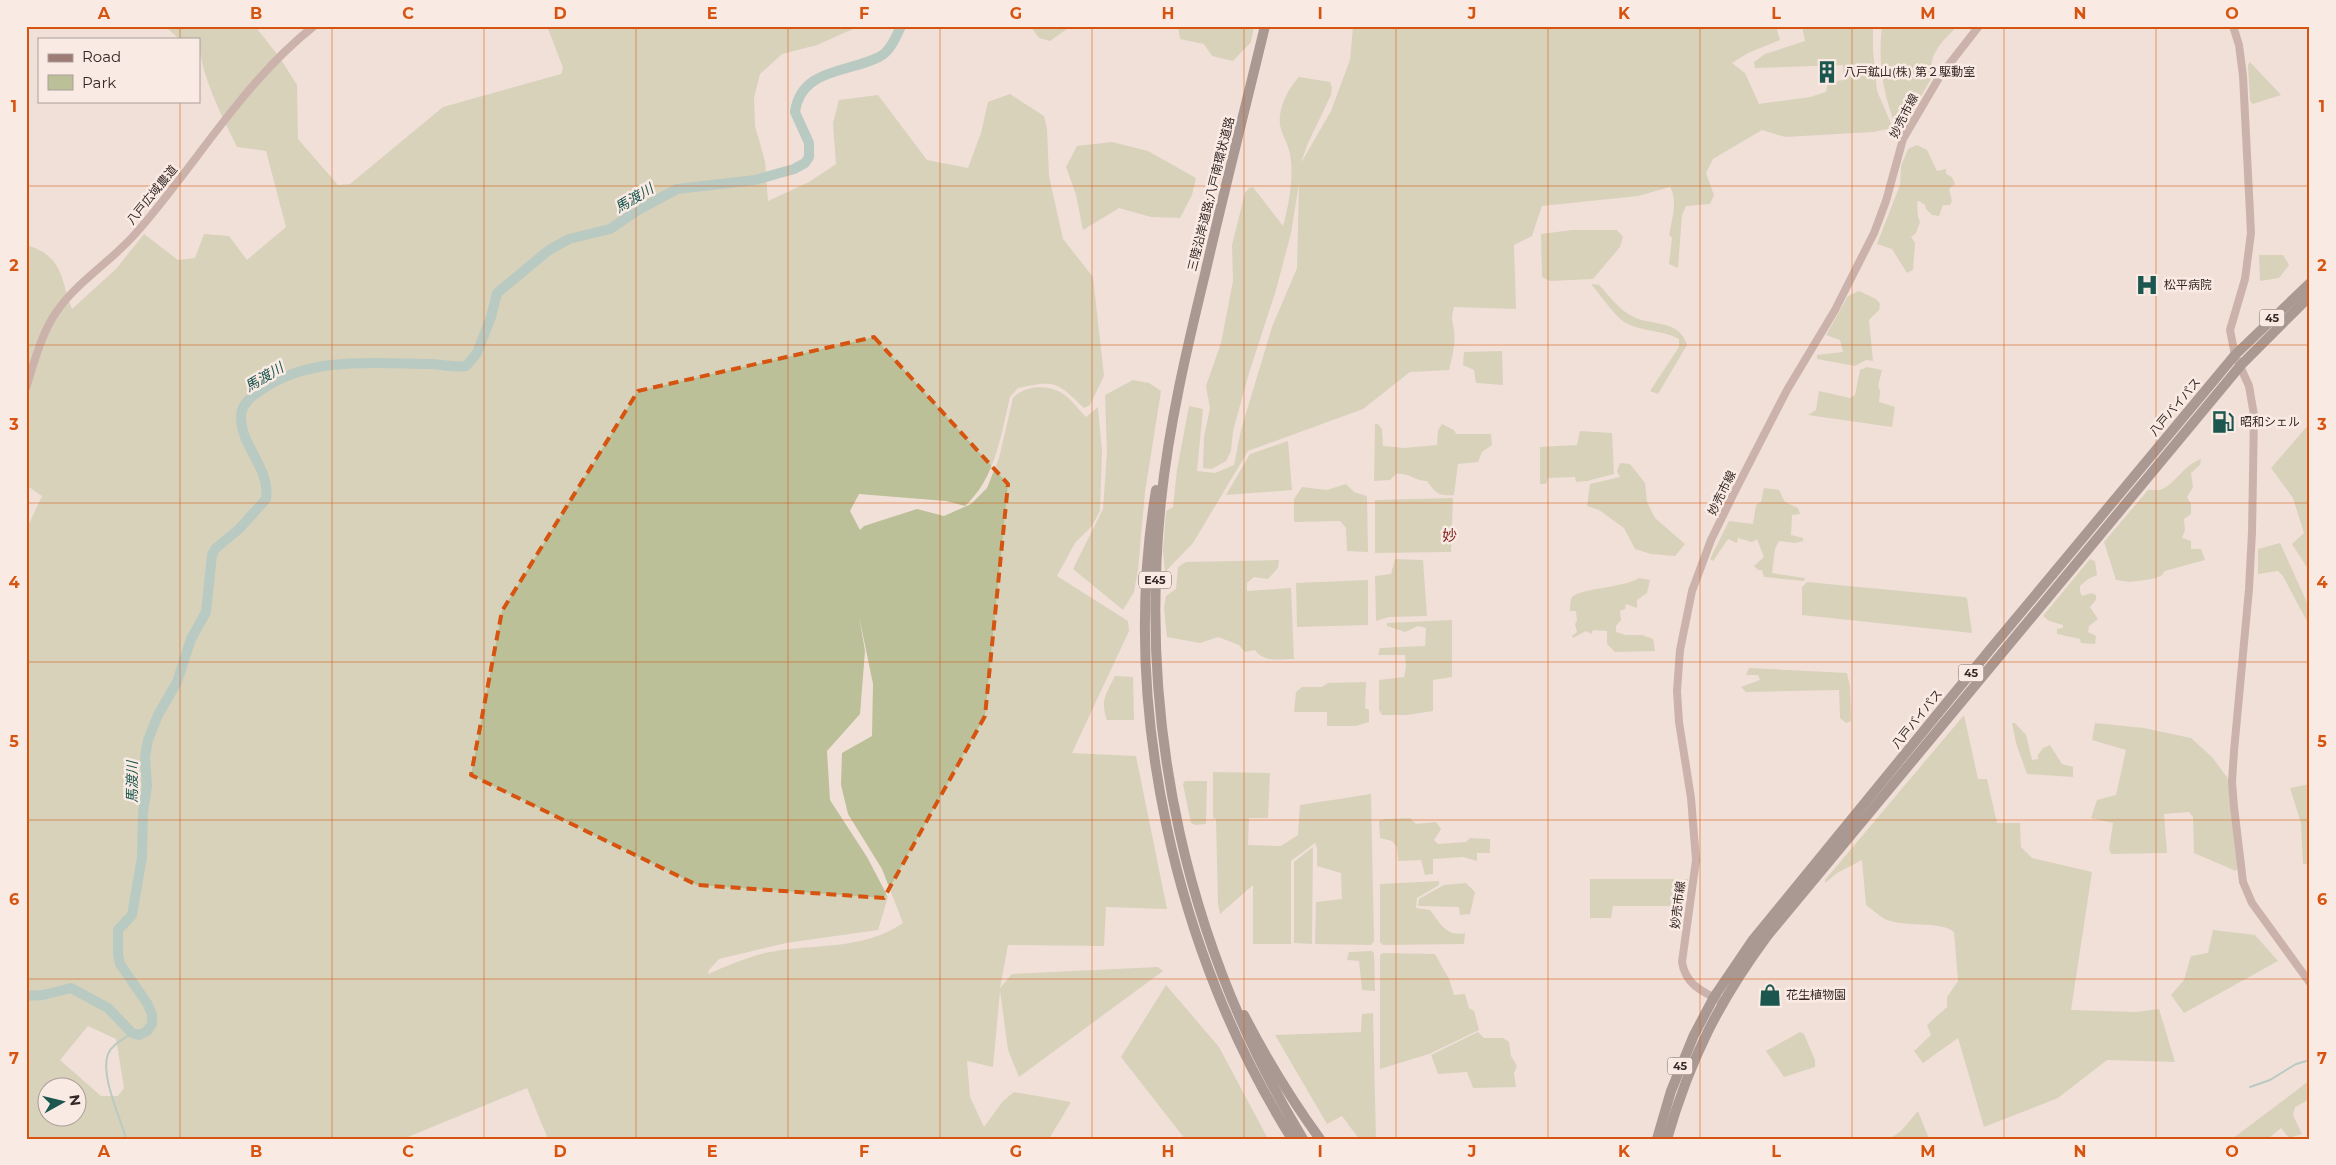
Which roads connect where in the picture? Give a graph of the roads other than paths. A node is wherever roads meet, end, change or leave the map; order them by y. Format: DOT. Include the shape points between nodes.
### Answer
graph roads {
  1 [pos="314,26"];
  2 [pos="1265,26"];
  3 [pos="1979,26"];
  4 [pos="2233,26"];
  5 [pos="2310,283"];
  6 [pos="2310,296"];
  7 [pos="2235,354"];
  8 [pos="2241,365"];
  9 [pos="1182,368"];
  10 [pos="26,388"];
  11 [pos="1211,949"];
  12 [pos="2310,983"];
  13 [pos="1718,1000"];
  14 [pos="1292,1139"];
  15 [pos="1303,1139"];
  16 [pos="1320,1139"];
  17 [pos="1657,1139"];
  18 [pos="1667,1139"];
  1 -- 10 [label="street, 八戸広域農道" via="258,80 130,240 64,301 47,328"];
  2 -- 9 [label="highway, 三陸沿岸道路;八戸南環状道路 / E45"];
  3 -- 13 [label="street, 妙売市線" via="1940,76 1903,139 1874,233 1733,495 1702,561 1692,591 1680,650 1677,691 1696,860 1682,962 1689,981"];
  4 -- 7 [label="street" via="2243,76 2251,233 2245,278 2230,330"];
  5 -- 7 [label="highway, 八戸バイパス / 45"];
  6 -- 8 [label="highway, 八戸バイパス / 45"];
  7 -- 8 [label="street"];
  7 -- 13 [label="highway, 八戸バイパス / 45" via="1752,941"];
  8 -- 12 [label="street" via="2253,401 2254,452 2249,589 2232,782 2234,807 2244,882 2252,903"];
  8 -- 13 [label="highway, 八戸バイパス / 45" via="1803,892"];
  9 -- 11 [label="highway, 三陸沿岸道路;八戸南環状道路 / E45" via="1161,500 1155,582 1156,646 1170,794 1190,881"];
  9 -- 14 [label="highway, 三陸沿岸道路;八戸南環状道路 / E45" via="1164,442 1147,574 1146,645 1156,770 1185,898 1207,967 1261,1086"];
  11 -- 15 [label="highway, 三陸沿岸道路;八戸南環状道路 / E45" via="1254,1052"];
  11 -- 16 [label="highway" via="1262,1050"];
  13 -- 17 [label="highway, 八戸バイパス / 45" via="1682,1062"];
  13 -- 18 [label="highway, 八戸バイパス / 45" via="1689,1069"];
}
